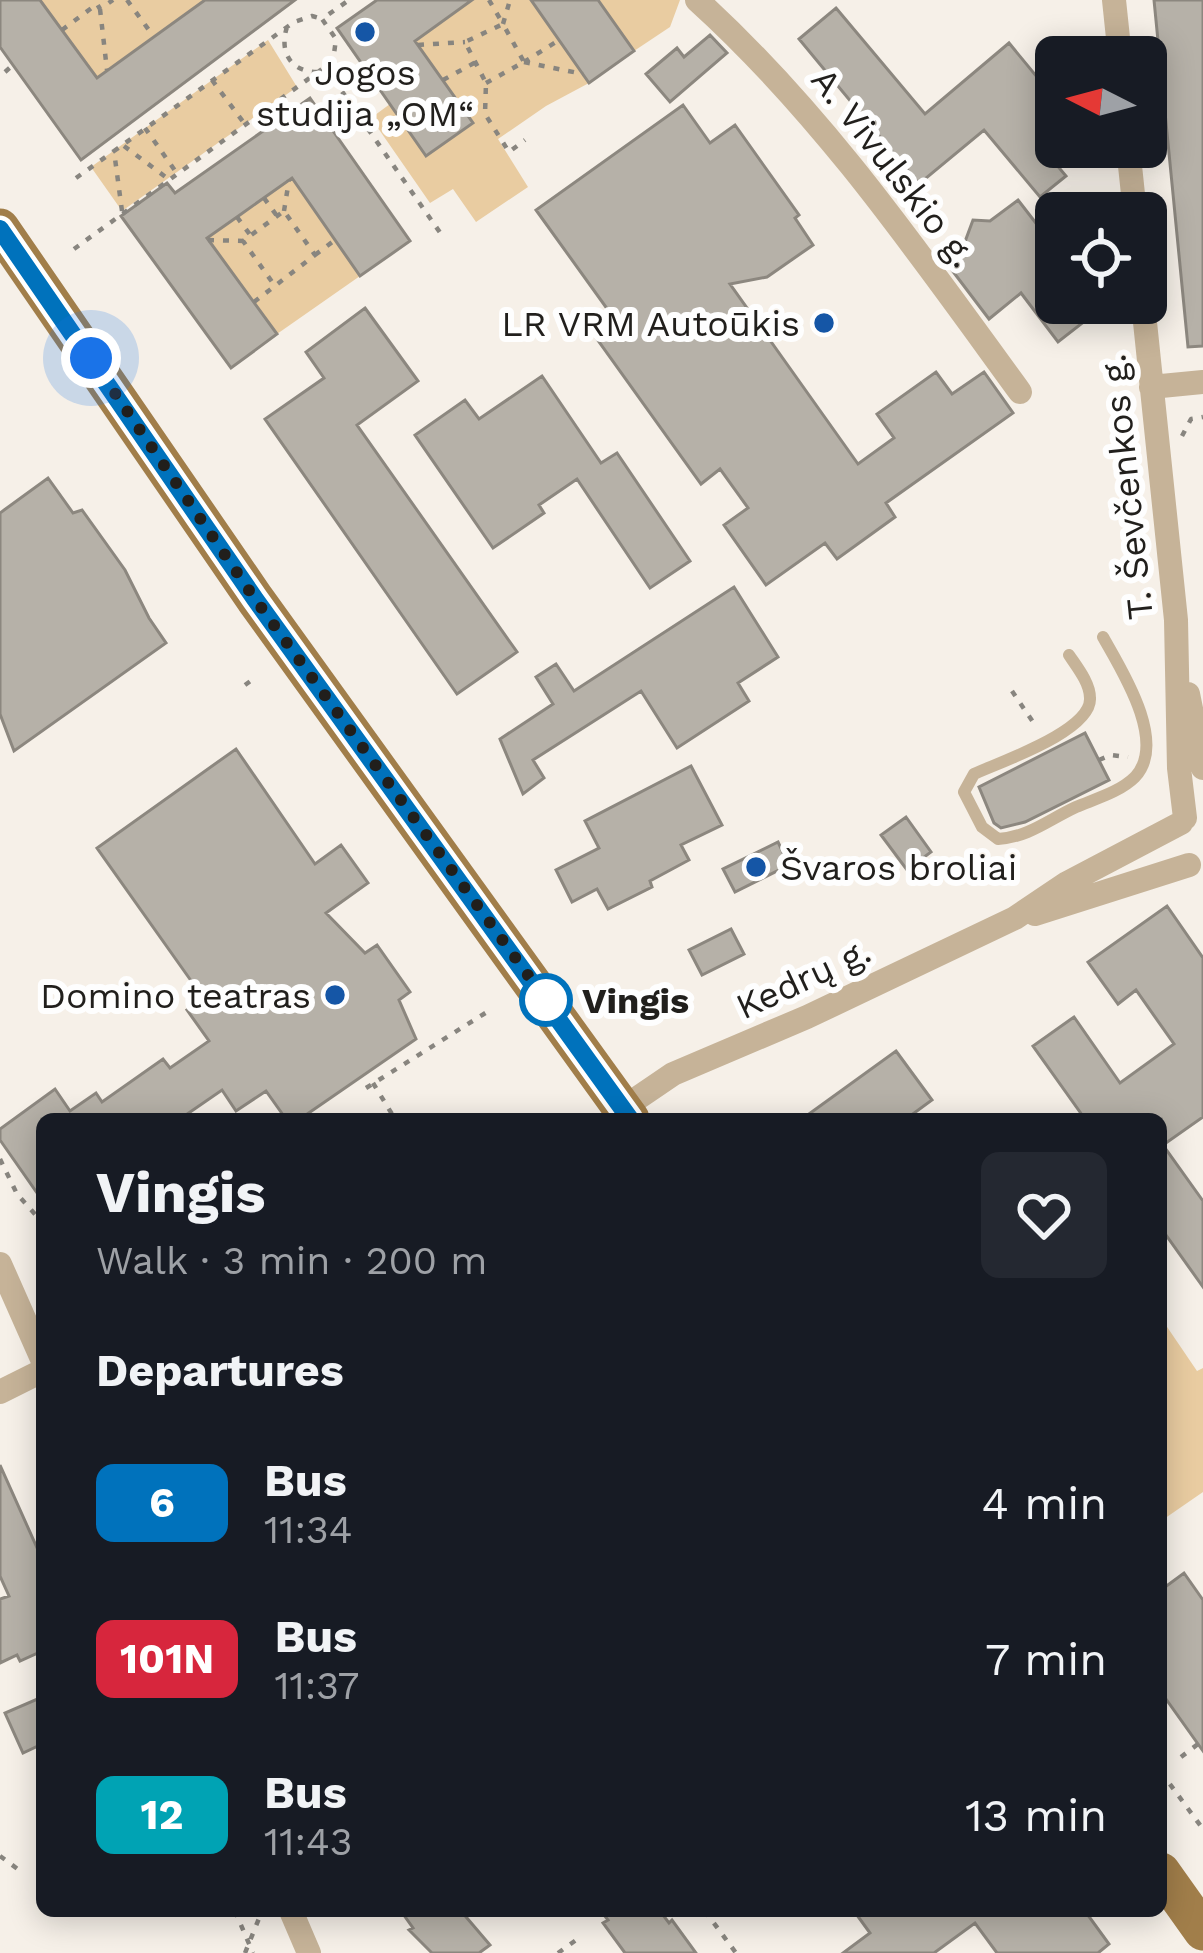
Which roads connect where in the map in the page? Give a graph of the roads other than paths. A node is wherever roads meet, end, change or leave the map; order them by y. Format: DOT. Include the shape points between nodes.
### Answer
graph roads {
  1 [pos="697,0"];
  2 [pos="1114,0"];
  3 [pos="1118,36"];
  4 [pos="0,229"];
  5 [pos="1145,324"];
  6 [pos="1203,382"];
  7 [pos="1151,387"];
  8 [pos="1020,392"];
  9 [pos="1103,637"];
  10 [pos="1070,655"];
  11 [pos="1180,663"];
  12 [pos="1203,768"];
  13 [pos="1190,817"];
  14 [pos="1198,869"];
  15 [pos="1015,918"];
  16 [pos="627,1113"];
  17 [pos="0,1264"];
  18 [pos="36,1345"];
  19 [pos="36,1374"];
  20 [pos="0,1392"];
  21 [pos="1167,1880"];
  22 [pos="294,1917"];
  23 [pos="1203,1931"];
  24 [pos="309,1953"];
  1 -- 8 [label="street, A. Vivulskio g." via="794,94"];
  2 -- 3 [label="street"];
  4 -- 16 [label="main road" via="255,599"];
  5 -- 7 [label="street, T. Ševčenkos g."];
  6 -- 7 [label="street"];
  7 -- 11 [label="street, T. Ševčenkos g."];
  9 -- 10 [label="lane" via="1143,718 1139,772 1022,837 998,839 982,827 964,792 967,782 1088,712 1091,698"];
  11 -- 12 [label="street, T. Ševčenkos g."];
  11 -- 13 [label="street, T. Ševčenkos g." via="1179,768"];
  13 -- 14 [label="street, T. Ševčenkos g." via="1176,835 1177,849"];
  13 -- 15 [label="street, Kedrų g."];
  14 -- 15 [label="street, Kedrų g."];
  15 -- 16 [label="street, Kedrų g." via="674,1074"];
  17 -- 18 [label="street"];
  19 -- 20 [label="street"];
  21 -- 23 [label="main road"];
  22 -- 24 [label="street"];
}
